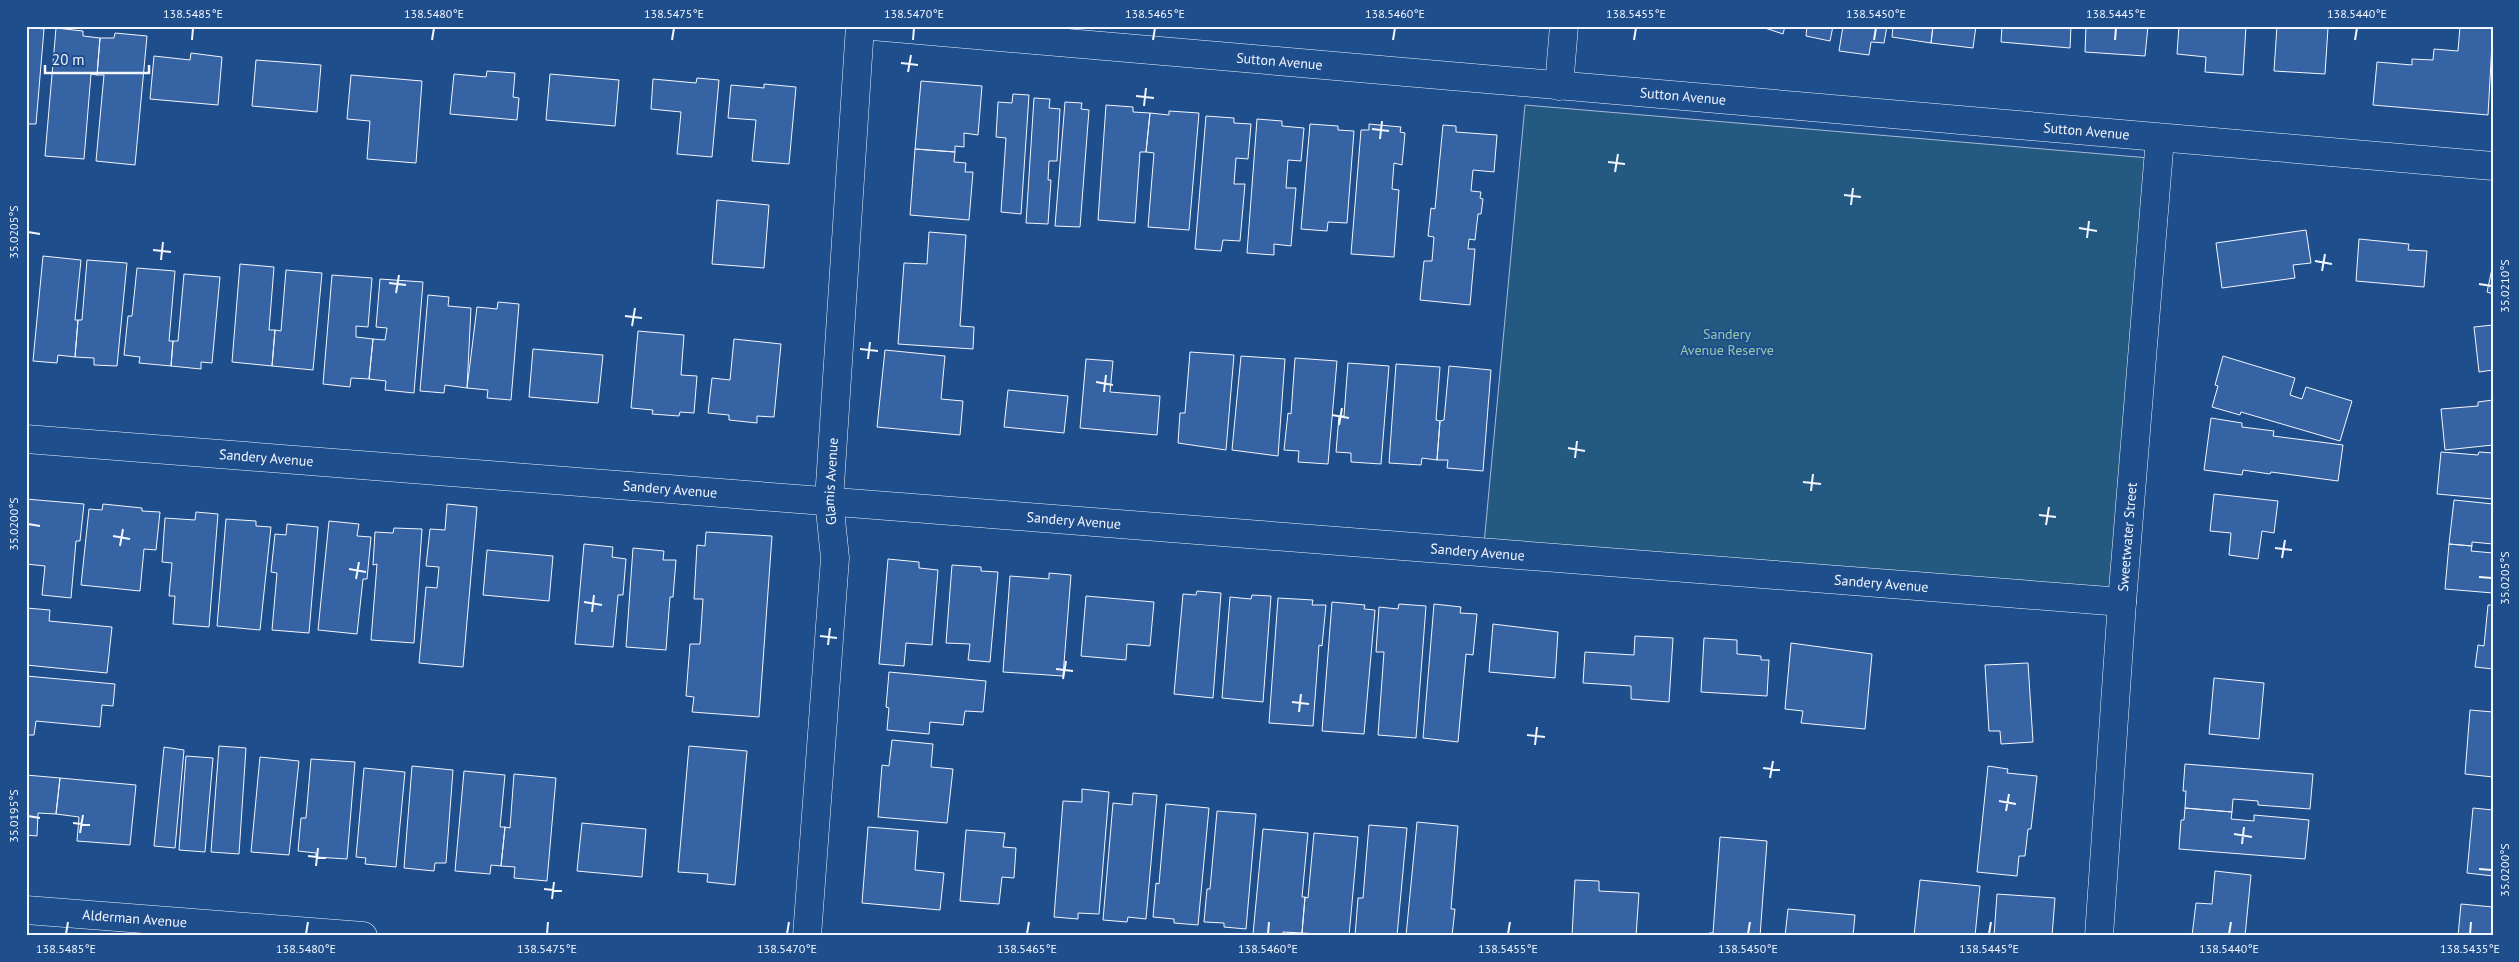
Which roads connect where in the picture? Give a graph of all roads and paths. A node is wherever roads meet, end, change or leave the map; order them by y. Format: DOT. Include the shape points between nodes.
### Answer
graph roads {
  1 [pos="860,26"];
  2 [pos="872,26"];
  3 [pos="1564,26"];
  4 [pos="1559,86"];
  5 [pos="2160,138"];
  6 [pos="2493,166"];
  7 [pos="26,439"];
  8 [pos="829,500"];
  9 [pos="2122,602"];
  10 [pos="26,910"];
  11 [pos="363,936"];
  12 [pos="807,936"];
  13 [pos="2099,936"];
  1 -- 8 [label="street, Glamis Avenue"];
  2 -- 4 [label="street, Sutton Avenue"];
  3 -- 4 [label="street"];
  4 -- 5 [label="street, Sutton Avenue"];
  5 -- 6 [label="street, Sutton Avenue"];
  5 -- 9 [label="street, Sweetwater Street"];
  7 -- 8 [label="street, Sandery Avenue"];
  8 -- 9 [label="street, Sandery Avenue"];
  8 -- 12 [label="street, Glamis Avenue" via="835,558"];
  9 -- 13 [label="street, Sweetwater Street"];
  10 -- 11 [label="street, Alderman Avenue"];
}
